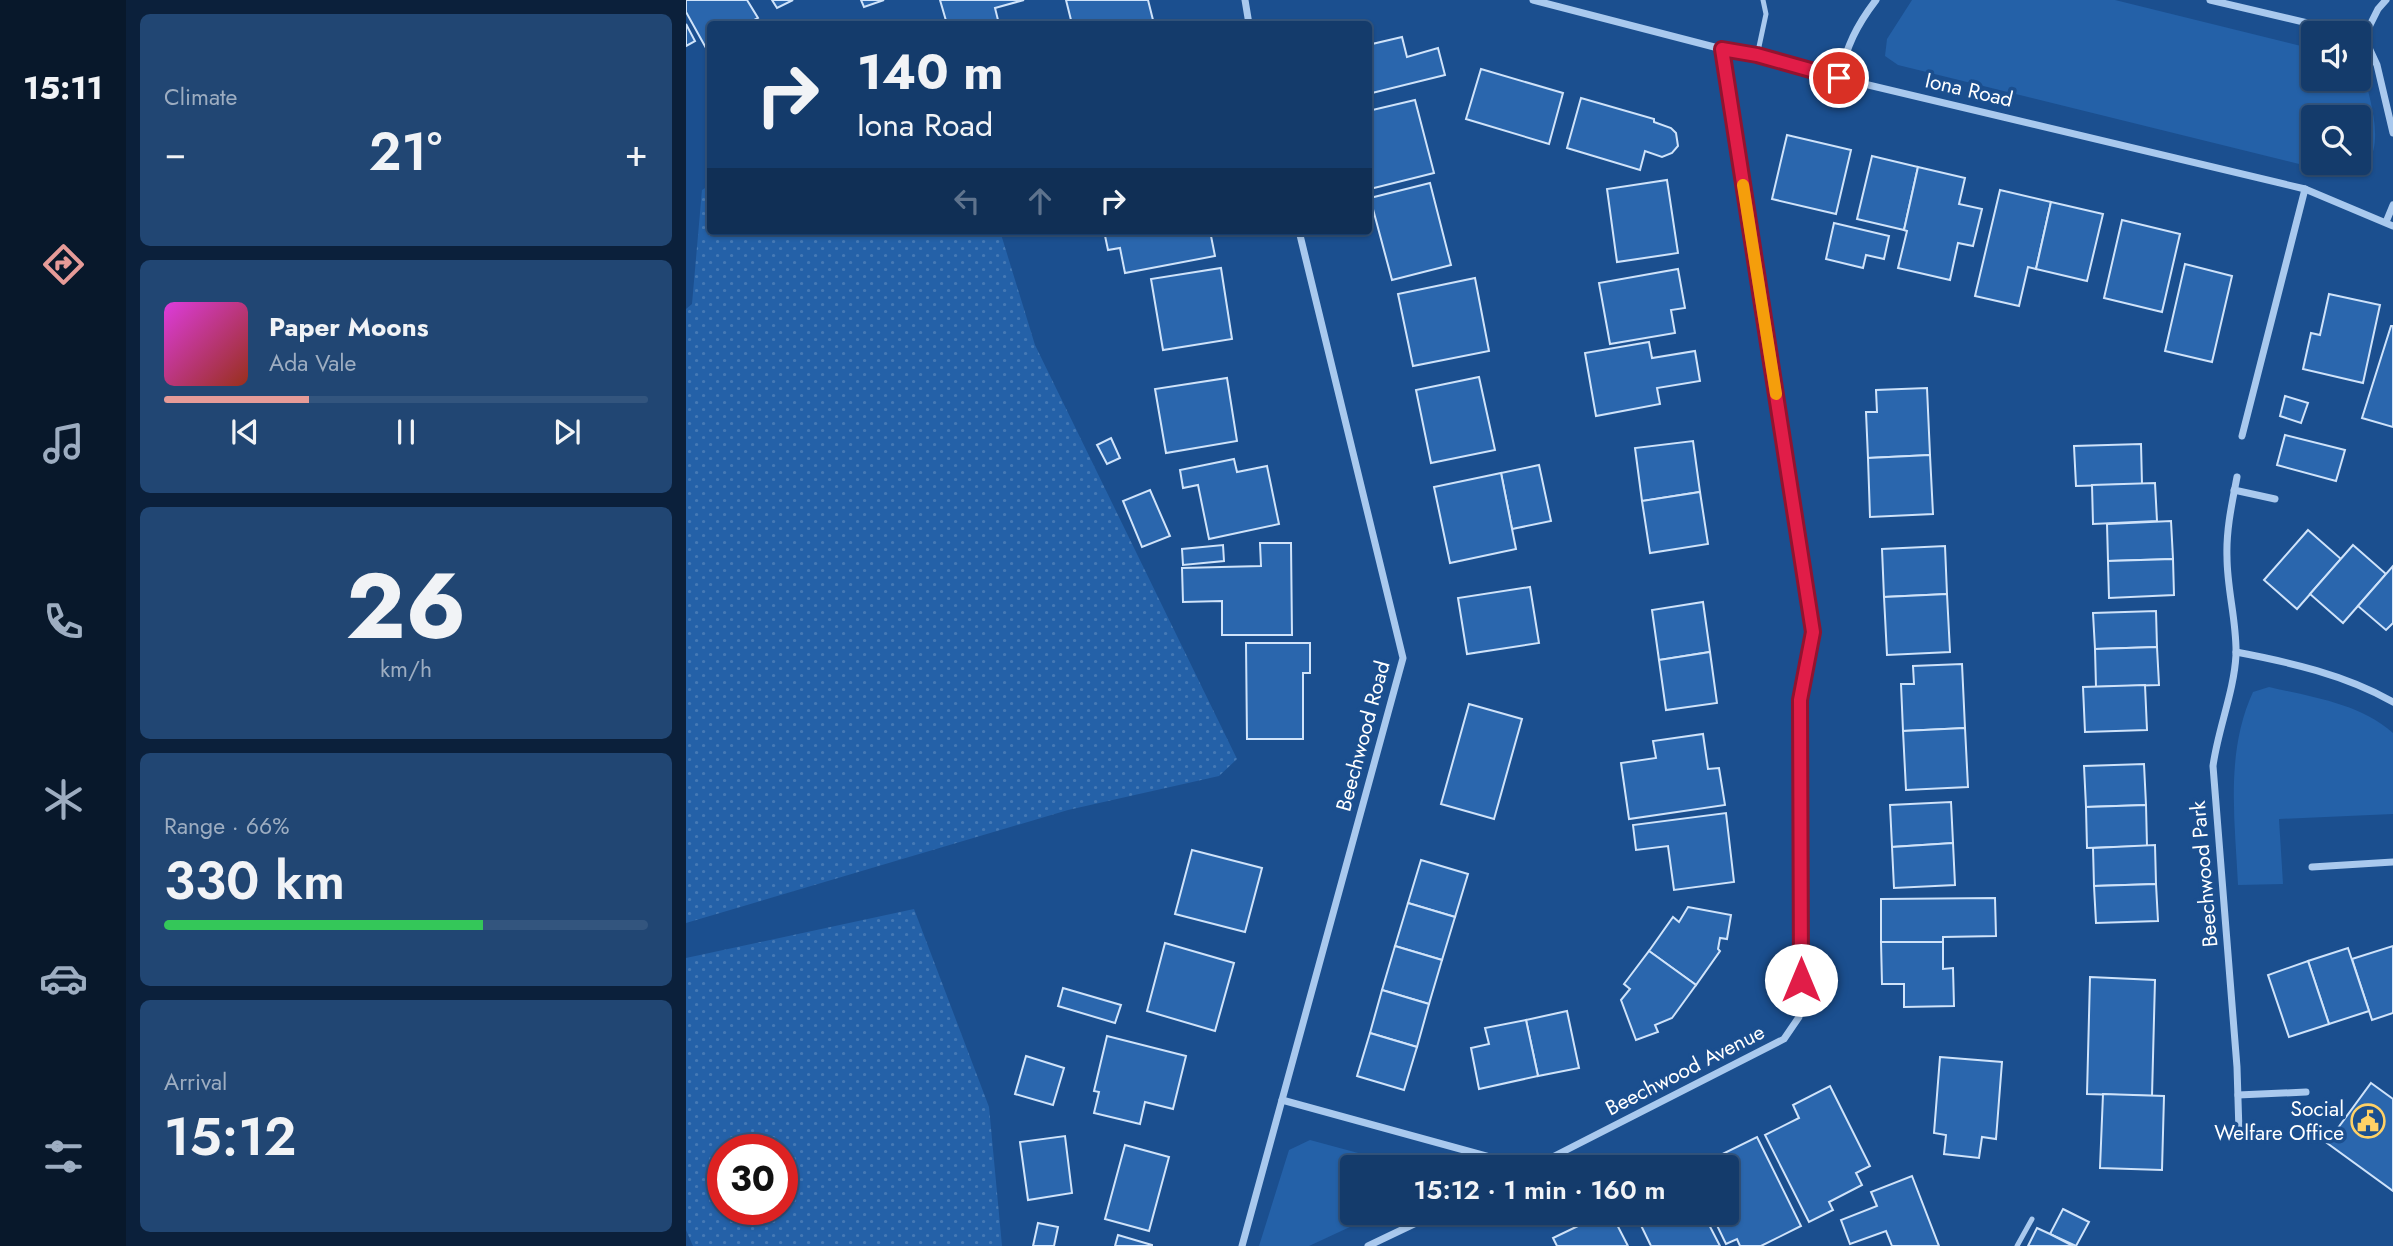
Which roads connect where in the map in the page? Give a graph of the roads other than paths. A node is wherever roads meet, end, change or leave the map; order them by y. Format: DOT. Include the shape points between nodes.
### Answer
graph roads {
  1 [pos="1245,0"];
  2 [pos="1533,0"];
  3 [pos="1763,0"];
  4 [pos="1876,0"];
  5 [pos="2210,0"];
  6 [pos="2385,0"];
  7 [pos="1248,21"];
  8 [pos="2301,21"];
  9 [pos="2370,21"];
  10 [pos="1722,49"];
  11 [pos="2371,54"];
  12 [pos="1757,55"];
  13 [pos="1839,78"];
  14 [pos="2393,133"];
  15 [pos="2305,189"];
  16 [pos="2393,205"];
  17 [pos="2390,224"];
  18 [pos="1300,235"];
  19 [pos="2242,436"];
  20 [pos="2237,477"];
  21 [pos="2234,490"];
  22 [pos="2275,499"];
  23 [pos="2236,652"];
  24 [pos="2393,702"];
  25 [pos="2393,862"];
  26 [pos="2312,867"];
  27 [pos="2306,1092"];
  28 [pos="2238,1095"];
  29 [pos="1282,1100"];
  30 [pos="2239,1132"];
  31 [pos="1482,1155"];
  32 [pos="1556,1155"];
  33 [pos="2032,1219"];
  34 [pos="1412,1225"];
  35 [pos="1242,1246"];
  36 [pos="1368,1246"];
  37 [pos="2017,1246"];
  1 -- 7 [label="street"];
  2 -- 10 [label="street, Iona Road"];
  3 -- 12 [label="lane" via="1766,14"];
  4 -- 13 [label="street" via="1847,45"];
  5 -- 8 [label="street"];
  6 -- 9 [label="street"];
  10 -- 12 [label="street, Iona Road"];
  10 -- 32 [label="street, Beechwood Avenue" via="1813,632 1800,700 1799,1017 1784,1039"];
  11 -- 14 [label="street"];
  12 -- 13 [label="street, Iona Road"];
  13 -- 15 [label="street, Iona Road"];
  15 -- 17 [label="street, Iona Road"];
  15 -- 19 [label="street"];
  16 -- 17 [label="street"];
  18 -- 29 [label="street, Beechwood Road" via="1403,658"];
  20 -- 21 [label="street, Beechwood Park"];
  21 -- 22 [label="street"];
  21 -- 23 [label="street, Beechwood Park" via="2227,558"];
  23 -- 24 [label="street" via="2354,682"];
  23 -- 28 [label="street, Beechwood Park" via="2213,766"];
  25 -- 26 [label="street"];
  27 -- 28 [label="street"];
  28 -- 30 [label="street, Beechwood Park"];
  29 -- 31 [label="street"];
  29 -- 35 [label="street, Beechwood Road"];
  33 -- 37 [label="lane"];
  34 -- 36 [label="street"];
}
